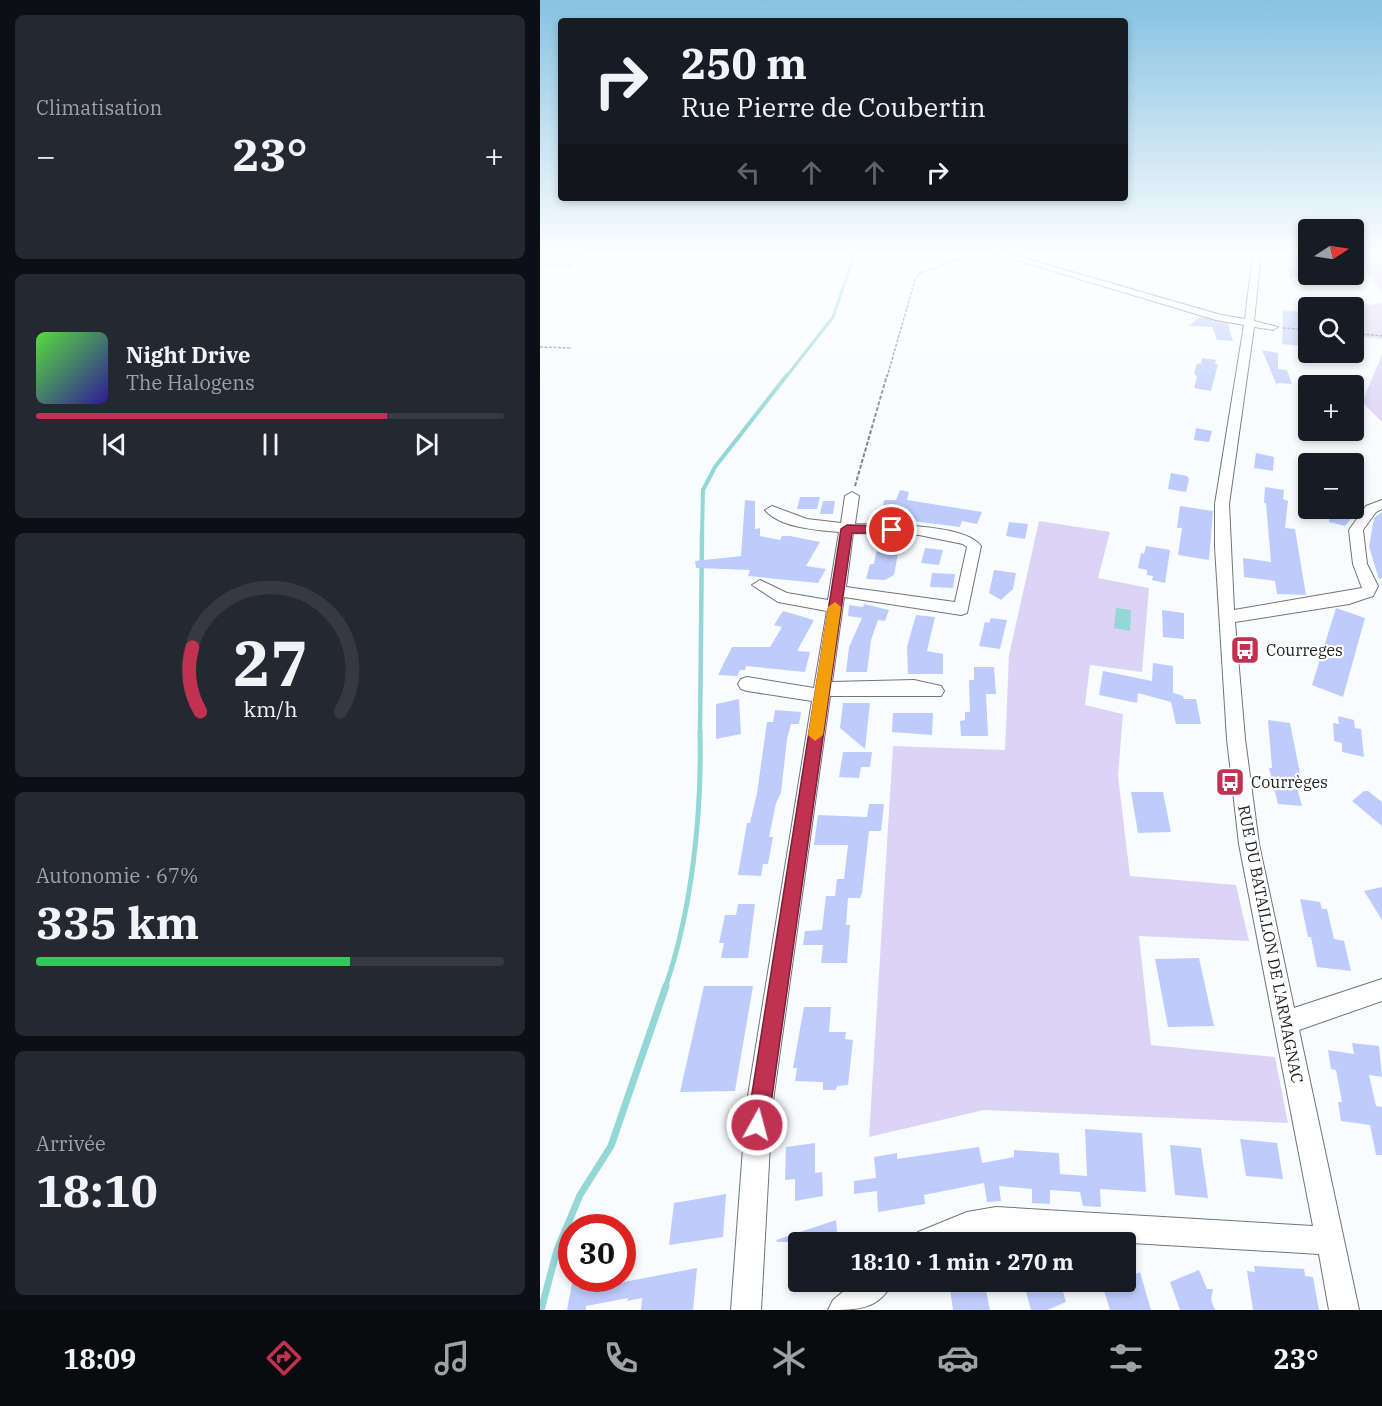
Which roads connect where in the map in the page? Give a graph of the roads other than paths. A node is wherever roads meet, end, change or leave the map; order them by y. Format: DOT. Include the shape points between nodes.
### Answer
graph roads {
  1 [pos="1207,314"];
  2 [pos="1250,314"];
  3 [pos="1249,325"];
  4 [pos="1273,327"];
  5 [pos="852,496"];
  6 [pos="1382,504"];
  7 [pos="772,510"];
  8 [pos="847,529"];
  9 [pos="760,585"];
  10 [pos="836,599"];
  11 [pos="1229,617"];
  12 [pos="747,684"];
  13 [pos="935,691"];
  14 [pos="821,693"];
  15 [pos="1382,990"];
  16 [pos="1285,1023"];
  17 [pos="952,1232"];
  18 [pos="1330,1241"];
  19 [pos="865,1292"];
  20 [pos="746,1310"];
  21 [pos="843,1310"];
  22 [pos="1344,1310"];
  1 -- 3 [label="street"];
  2 -- 3 [label="street, RUE DU BATAILLON DE L'ARMAGNAC"];
  3 -- 4 [label="street"];
  3 -- 11 [label="street, RUE DU BATAILLON DE L'ARMAGNAC" via="1222,504"];
  5 -- 8 [label="street"];
  6 -- 11 [label="street" via="1371,508 1356,530 1360,564 1370,586 1368,592"];
  7 -- 8 [label="street" via="797,522"];
  8 -- 10 [label="street"];
  8 -- 10 [label="street" via="914,530 967,540 974,546 961,609"];
  9 -- 10 [label="street" via="783,598"];
  10 -- 14 [label="street"];
  11 -- 16 [label="street, RUE DU BATAILLON DE L'ARMAGNAC" via="1236,739 1249,844"];
  12 -- 14 [label="street"];
  13 -- 14 [label="street" via="914,687"];
  14 -- 20 [label="street" via="759,1108"];
  15 -- 16 [label="street"];
  16 -- 18 [label="street, RUE DU BATAILLON DE L'ARMAGNAC"];
  17 -- 18 [label="street" via="996,1221"];
  18 -- 22 [label="street, RUE DU BATAILLON DE L'ARMAGNAC"];
  19 -- 21 [label="street"];
}
